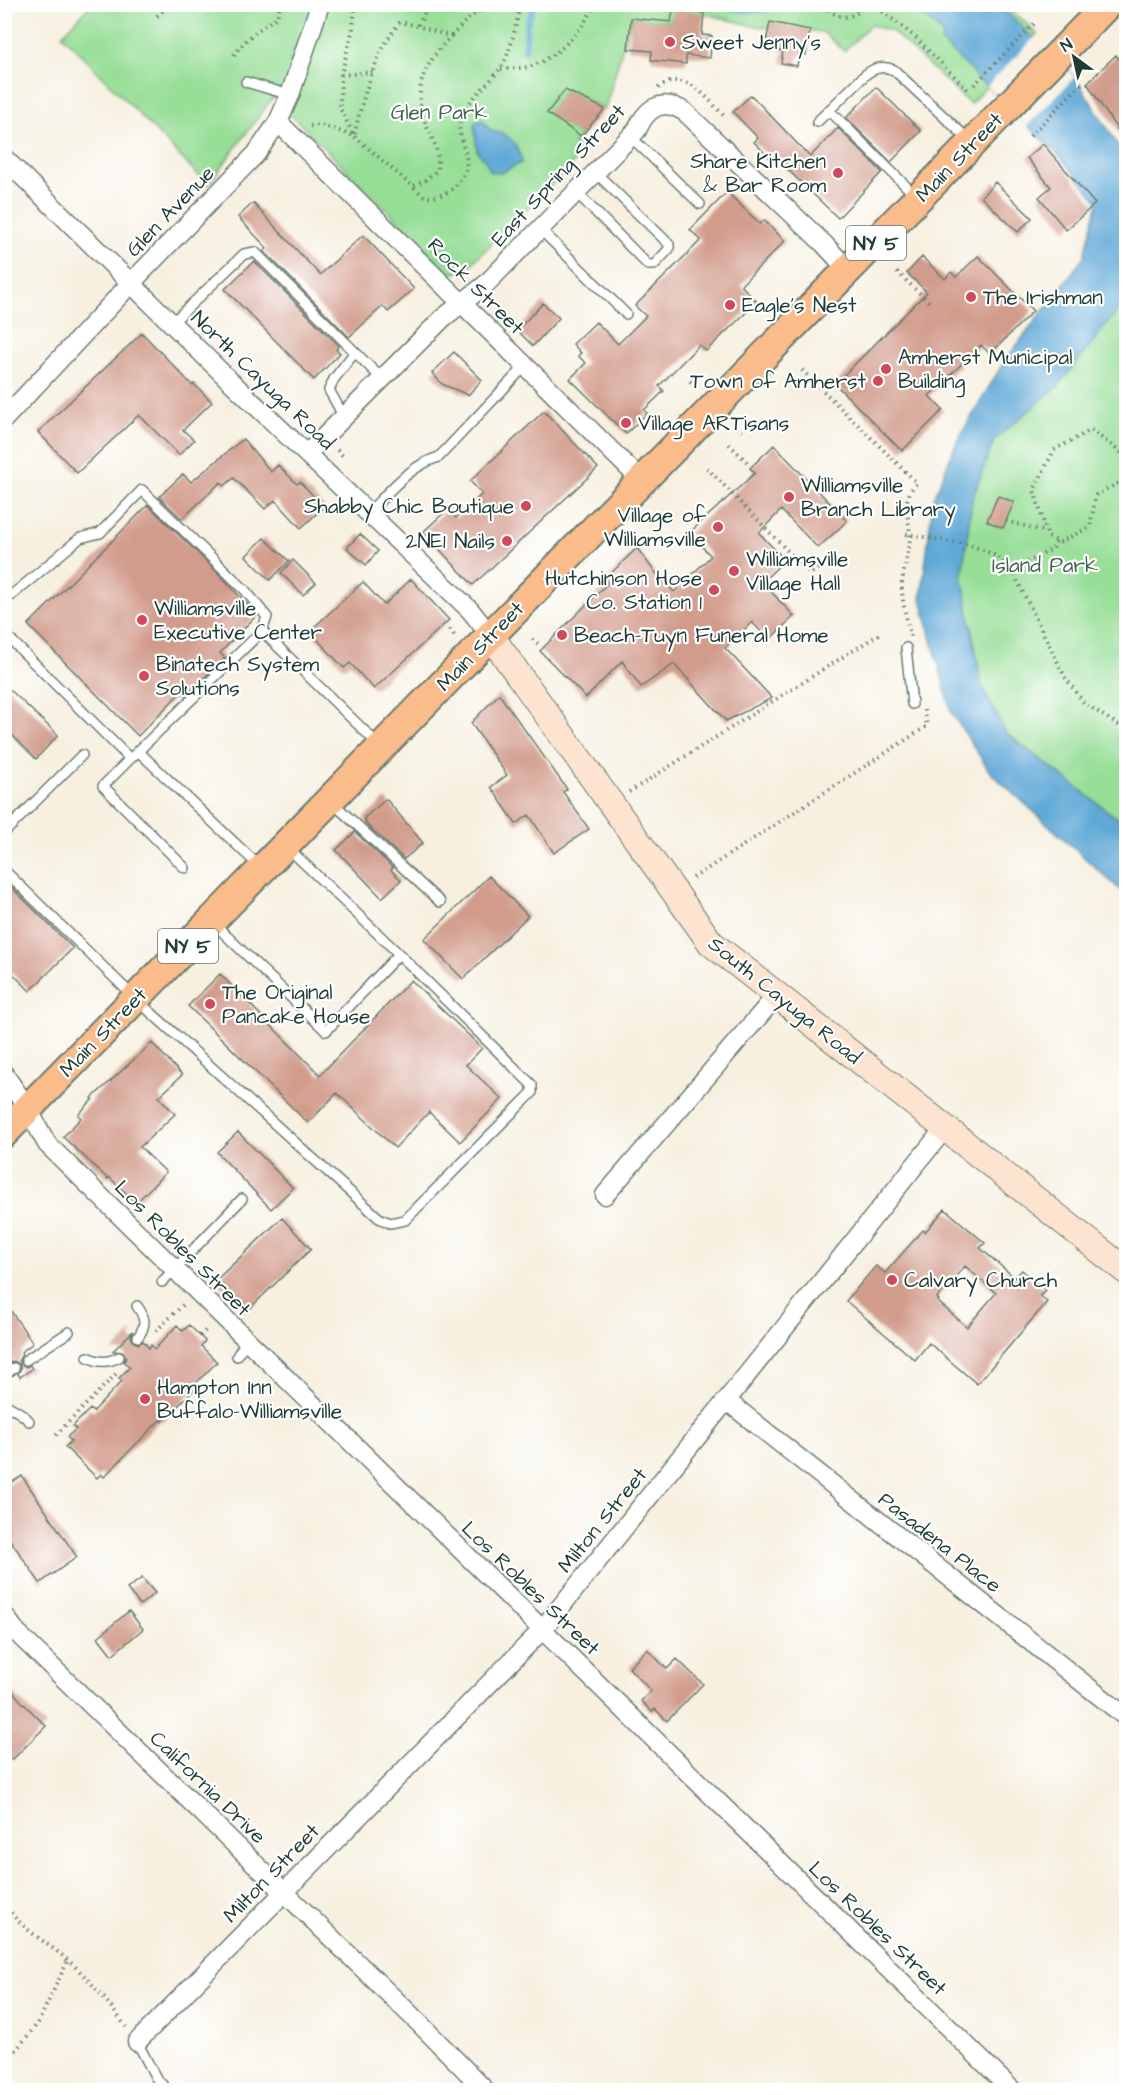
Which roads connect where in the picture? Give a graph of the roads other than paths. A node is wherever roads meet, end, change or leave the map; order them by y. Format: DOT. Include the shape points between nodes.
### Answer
graph roads {
  1 [pos="320,4"];
  2 [pos="1108,4"];
  3 [pos="246,82"];
  4 [pos="290,95"];
  5 [pos="829,110"];
  6 [pos="278,122"];
  7 [pos="817,122"];
  8 [pos="634,133"];
  9 [pos="972,143"];
  10 [pos="4,158"];
  11 [pos="595,172"];
  12 [pos="576,192"];
  13 [pos="919,198"];
  14 [pos="700,204"];
  15 [pos="540,229"];
  16 [pos="849,271"];
  17 [pos="132,282"];
  18 [pos="461,303"];
  19 [pos="626,314"];
  20 [pos="172,324"];
  21 [pos="355,352"];
  22 [pos="525,366"];
  23 [pos="382,379"];
  24 [pos="344,417"];
  25 [pos="4,419"];
  26 [pos="307,454"];
  27 [pos="642,482"];
  28 [pos="368,513"];
  29 [pos="5,600"];
  30 [pos="262,631"];
  31 [pos="4,633"];
  32 [pos="490,635"];
  33 [pos="909,648"];
  34 [pos="912,704"];
  35 [pos="382,747"];
  36 [pos="138,751"];
  37 [pos="82,755"];
  38 [pos="130,759"];
  39 [pos="330,800"];
  40 [pos="4,833"];
  41 [pos="286,846"];
  42 [pos="185,868"];
  43 [pos="263,869"];
  44 [pos="4,870"];
  45 [pos="440,902"];
  46 [pos="212,922"];
  47 [pos="399,954"];
  48 [pos="777,995"];
  49 [pos="136,999"];
  50 [pos="4,1074"];
  51 [pos="28,1109"];
  52 [pos="945,1128"];
  53 [pos="4,1133"];
  54 [pos="605,1195"];
  55 [pos="242,1198"];
  56 [pos="1126,1270"];
  57 [pos="167,1276"];
  58 [pos="137,1306"];
  59 [pos="69,1332"];
  60 [pos="138,1337"];
  61 [pos="88,1357"];
  62 [pos="119,1357"];
  63 [pos="26,1360"];
  64 [pos="14,1368"];
  65 [pos="4,1375"];
  66 [pos="727,1401"];
  67 [pos="4,1403"];
  68 [pos="29,1421"];
  69 [pos="4,1615"];
  70 [pos="542,1630"];
  71 [pos="1126,1717"];
  72 [pos="284,1892"];
  73 [pos="137,2042"];
  74 [pos="167,2091"];
  75 [pos="485,2091"];
  76 [pos="1012,2091"];
  1 -- 4 [label="street, Glen Avenue"];
  2 -- 9 [label="main road, Main Street / NY 5"];
  3 -- 4 [label="lane"];
  4 -- 6 [label="street, Glen Avenue"];
  5 -- 7 [label="lane"];
  5 -- 9 [label="lane" via="873,69 889,68"];
  5 -- 13 [label="lane"];
  6 -- 17 [label="street, Glen Avenue" via="256,154"];
  6 -- 18 [label="street, Rock Street"];
  8 -- 11 [label="street, East Spring Street"];
  8 -- 14 [label="lane"];
  8 -- 16 [label="street, East Spring Street" via="642,118 656,107 668,104 685,112"];
  9 -- 13 [label="main road, Main Street / NY 5"];
  10 -- 17 [label="street, North Cayuga Road"];
  11 -- 12 [label="street, East Spring Street"];
  11 -- 12 [label="lane" via="669,244 666,254 654,265 648,265"];
  12 -- 15 [label="street, East Spring Street"];
  13 -- 16 [label="main road, Main Street / NY 5"];
  15 -- 18 [label="street, East Spring Street" via="485,285"];
  15 -- 19 [label="lane"];
  16 -- 27 [label="main road, Main Street / NY 5"];
  17 -- 20 [label="street, North Cayuga Road"];
  17 -- 25 [label="street, Glen Avenue"];
  18 -- 22 [label="street, Rock Street"];
  18 -- 23 [label="street, East Spring Street"];
  20 -- 21 [label="lane" via="243,254 255,252"];
  20 -- 26 [label="street, North Cayuga Road"];
  21 -- 23 [label="lane"];
  21 -- 24 [label="lane" via="329,390"];
  22 -- 27 [label="street, Rock Street"];
  22 -- 28 [label="lane" via="439,457 410,471"];
  23 -- 24 [label="street, East Spring Street"];
  24 -- 26 [label="street, East Spring Street"];
  26 -- 28 [label="street, North Cayuga Road"];
  27 -- 32 [label="main road, Main Street / NY 5"];
  28 -- 32 [label="street, North Cayuga Road" via="470,610"];
  29 -- 30 [label="lane" via="80,538 100,533 142,490 245,590 267,616"];
  30 -- 35 [label="lane"];
  30 -- 36 [label="lane"];
  31 -- 38 [label="lane"];
  32 -- 35 [label="main road, Main Street / NY 5"];
  32 -- 48 [label="street, South Cayuga Road" via="711,943"];
  33 -- 34 [label="lane"];
  35 -- 39 [label="main road, Main Street / NY 5"];
  36 -- 38 [label="lane"];
  36 -- 43 [label="lane"];
  37 -- 40 [label="lane"];
  38 -- 42 [label="lane" via="103,786"];
  39 -- 41 [label="main road, Main Street / NY 5"];
  39 -- 45 [label="lane"];
  41 -- 43 [label="main road, Main Street / NY 5"];
  41 -- 47 [label="lane"];
  43 -- 46 [label="main road, Main Street / NY 5"];
  44 -- 49 [label="lane"];
  46 -- 47 [label="lane" via="326,1031"];
  46 -- 49 [label="main road, Main Street / NY 5"];
  47 -- 49 [label="lane" via="532,1084 532,1093 405,1220 390,1224"];
  48 -- 52 [label="street, South Cayuga Road"];
  48 -- 54 [label="street"];
  49 -- 51 [label="main road, Main Street / NY 5"];
  50 -- 51 [label="street, Los Robles Street"];
  51 -- 53 [label="main road, Main Street / NY 5"];
  51 -- 57 [label="street, Los Robles Street" via="46,1144"];
  52 -- 56 [label="street, South Cayuga Road"];
  52 -- 66 [label="street, Milton Street"];
  55 -- 57 [label="lane"];
  57 -- 70 [label="street, Los Robles Street"];
  58 -- 60 [label="lane" via="145,1319"];
  59 -- 63 [label="lane"];
  61 -- 62 [label="lane" via="105,1362"];
  64 -- 65 [label="lane"];
  66 -- 70 [label="street, Milton Street"];
  66 -- 71 [label="street, Pasadena Place"];
  67 -- 68 [label="lane" via="24,1413"];
  69 -- 72 [label="street, California Drive" via="17,1633"];
  70 -- 72 [label="street, Milton Street"];
  70 -- 76 [label="street, Los Robles Street"];
  72 -- 73 [label="street, Milton Street"];
  72 -- 75 [label="street, California Drive"];
  73 -- 74 [label="lane"];
}
